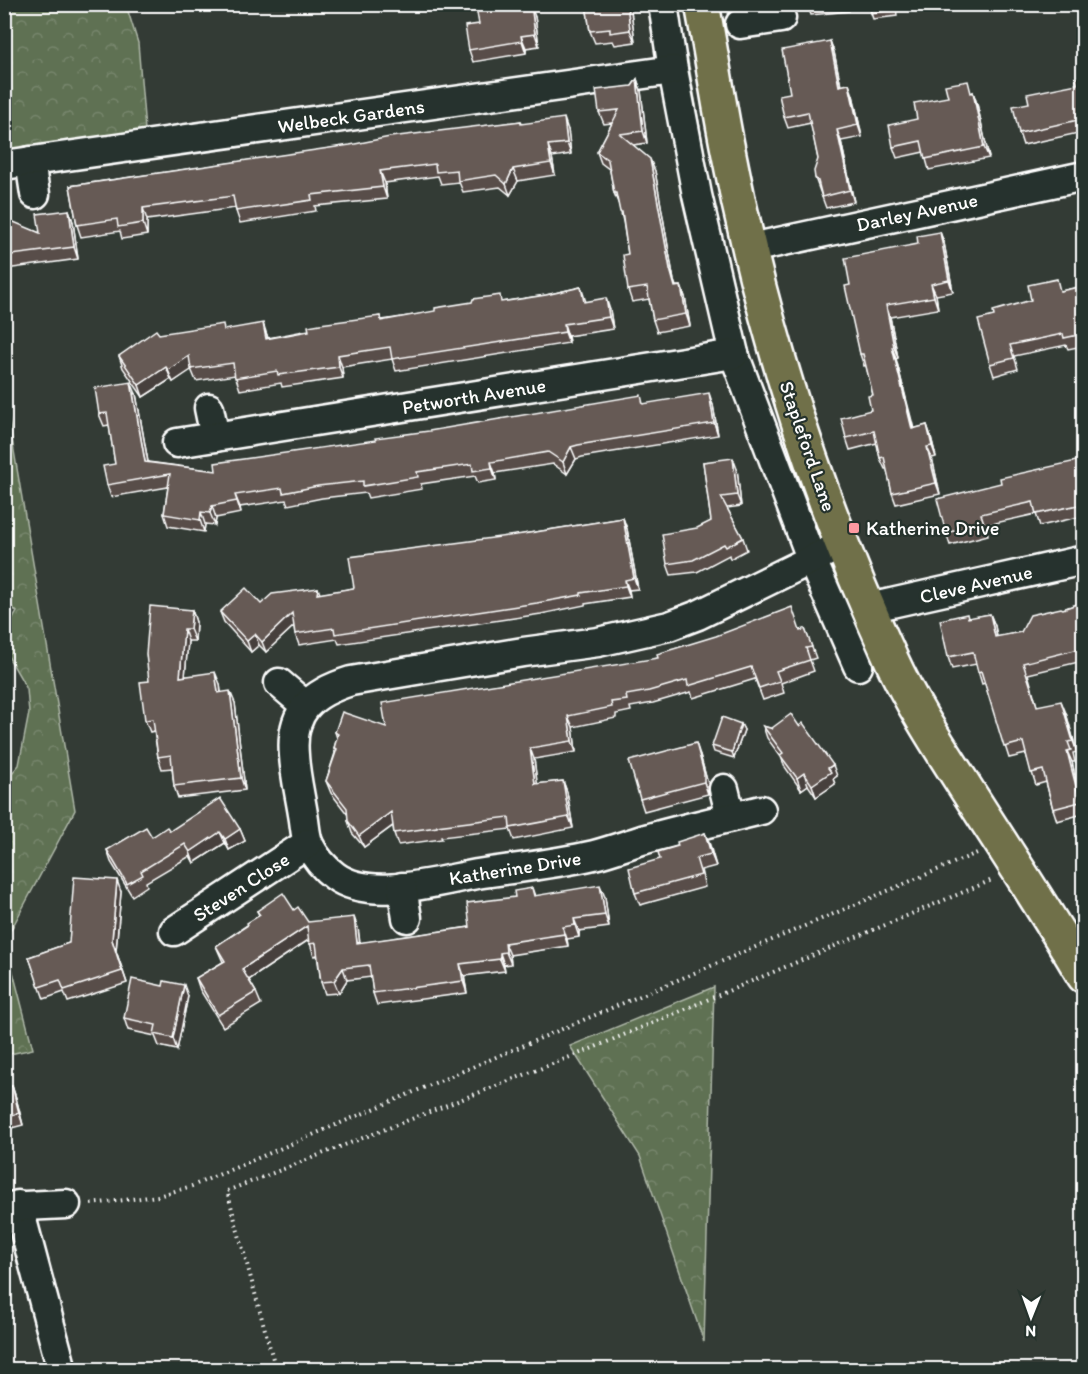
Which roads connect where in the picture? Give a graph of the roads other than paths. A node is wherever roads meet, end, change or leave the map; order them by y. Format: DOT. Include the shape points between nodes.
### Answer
graph roads {
  1 [pos="663,4"];
  2 [pos="702,4"];
  3 [pos="673,70"];
  4 [pos="17,163"];
  5 [pos="1083,176"];
  6 [pos="35,194"];
  7 [pos="751,248"];
  8 [pos="734,354"];
  9 [pos="209,408"];
  10 [pos="214,437"];
  11 [pos="177,443"];
  12 [pos="843,544"];
  13 [pos="811,558"];
  14 [pos="1083,560"];
  15 [pos="869,608"];
  16 [pos="858,666"];
  17 [pos="279,683"];
  18 [pos="306,706"];
  19 [pos="724,789"];
  20 [pos="761,810"];
  21 [pos="731,817"];
  22 [pos="308,843"];
  23 [pos="402,886"];
  24 [pos="407,918"];
  25 [pos="174,931"];
  26 [pos="1083,976"];
  27 [pos="66,1204"];
  28 [pos="11,1206"];
  29 [pos="62,1370"];
  1 -- 3 [label="street, Stapleford Lane"];
  2 -- 7 [label="main road, Stapleford Lane" via="727,147"];
  3 -- 4 [label="street, Welbeck Gardens"];
  3 -- 8 [label="street, Stapleford Lane"];
  4 -- 6 [label="street, Welbeck Gardens"];
  5 -- 7 [label="street, Darley Avenue"];
  7 -- 12 [label="main road, Stapleford Lane" via="795,415"];
  8 -- 10 [label="street, Petworth Avenue"];
  8 -- 13 [label="street, Stapleford Lane"];
  9 -- 10 [label="street"];
  10 -- 11 [label="street, Petworth Avenue"];
  12 -- 13 [label="street"];
  12 -- 15 [label="main road, Stapleford Lane"];
  13 -- 16 [label="street, Stapleford Lane"];
  13 -- 18 [label="street" via="669,626 598,642 351,681 316,695"];
  14 -- 15 [label="street, Cleve Avenue"];
  15 -- 26 [label="main road, Stapleford Lane" via="910,697"];
  17 -- 18 [label="street"];
  18 -- 22 [label="street, Katherine Drive" via="293,738"];
  19 -- 21 [label="street"];
  20 -- 21 [label="street, Katherine Drive"];
  21 -- 23 [label="street, Katherine Drive" via="596,855"];
  22 -- 23 [label="street, Katherine Drive" via="316,858 336,877 353,885 373,889"];
  22 -- 25 [label="street, Steven Close"];
  23 -- 24 [label="street"];
  27 -- 28 [label="street"];
  28 -- 29 [label="street"];
}
